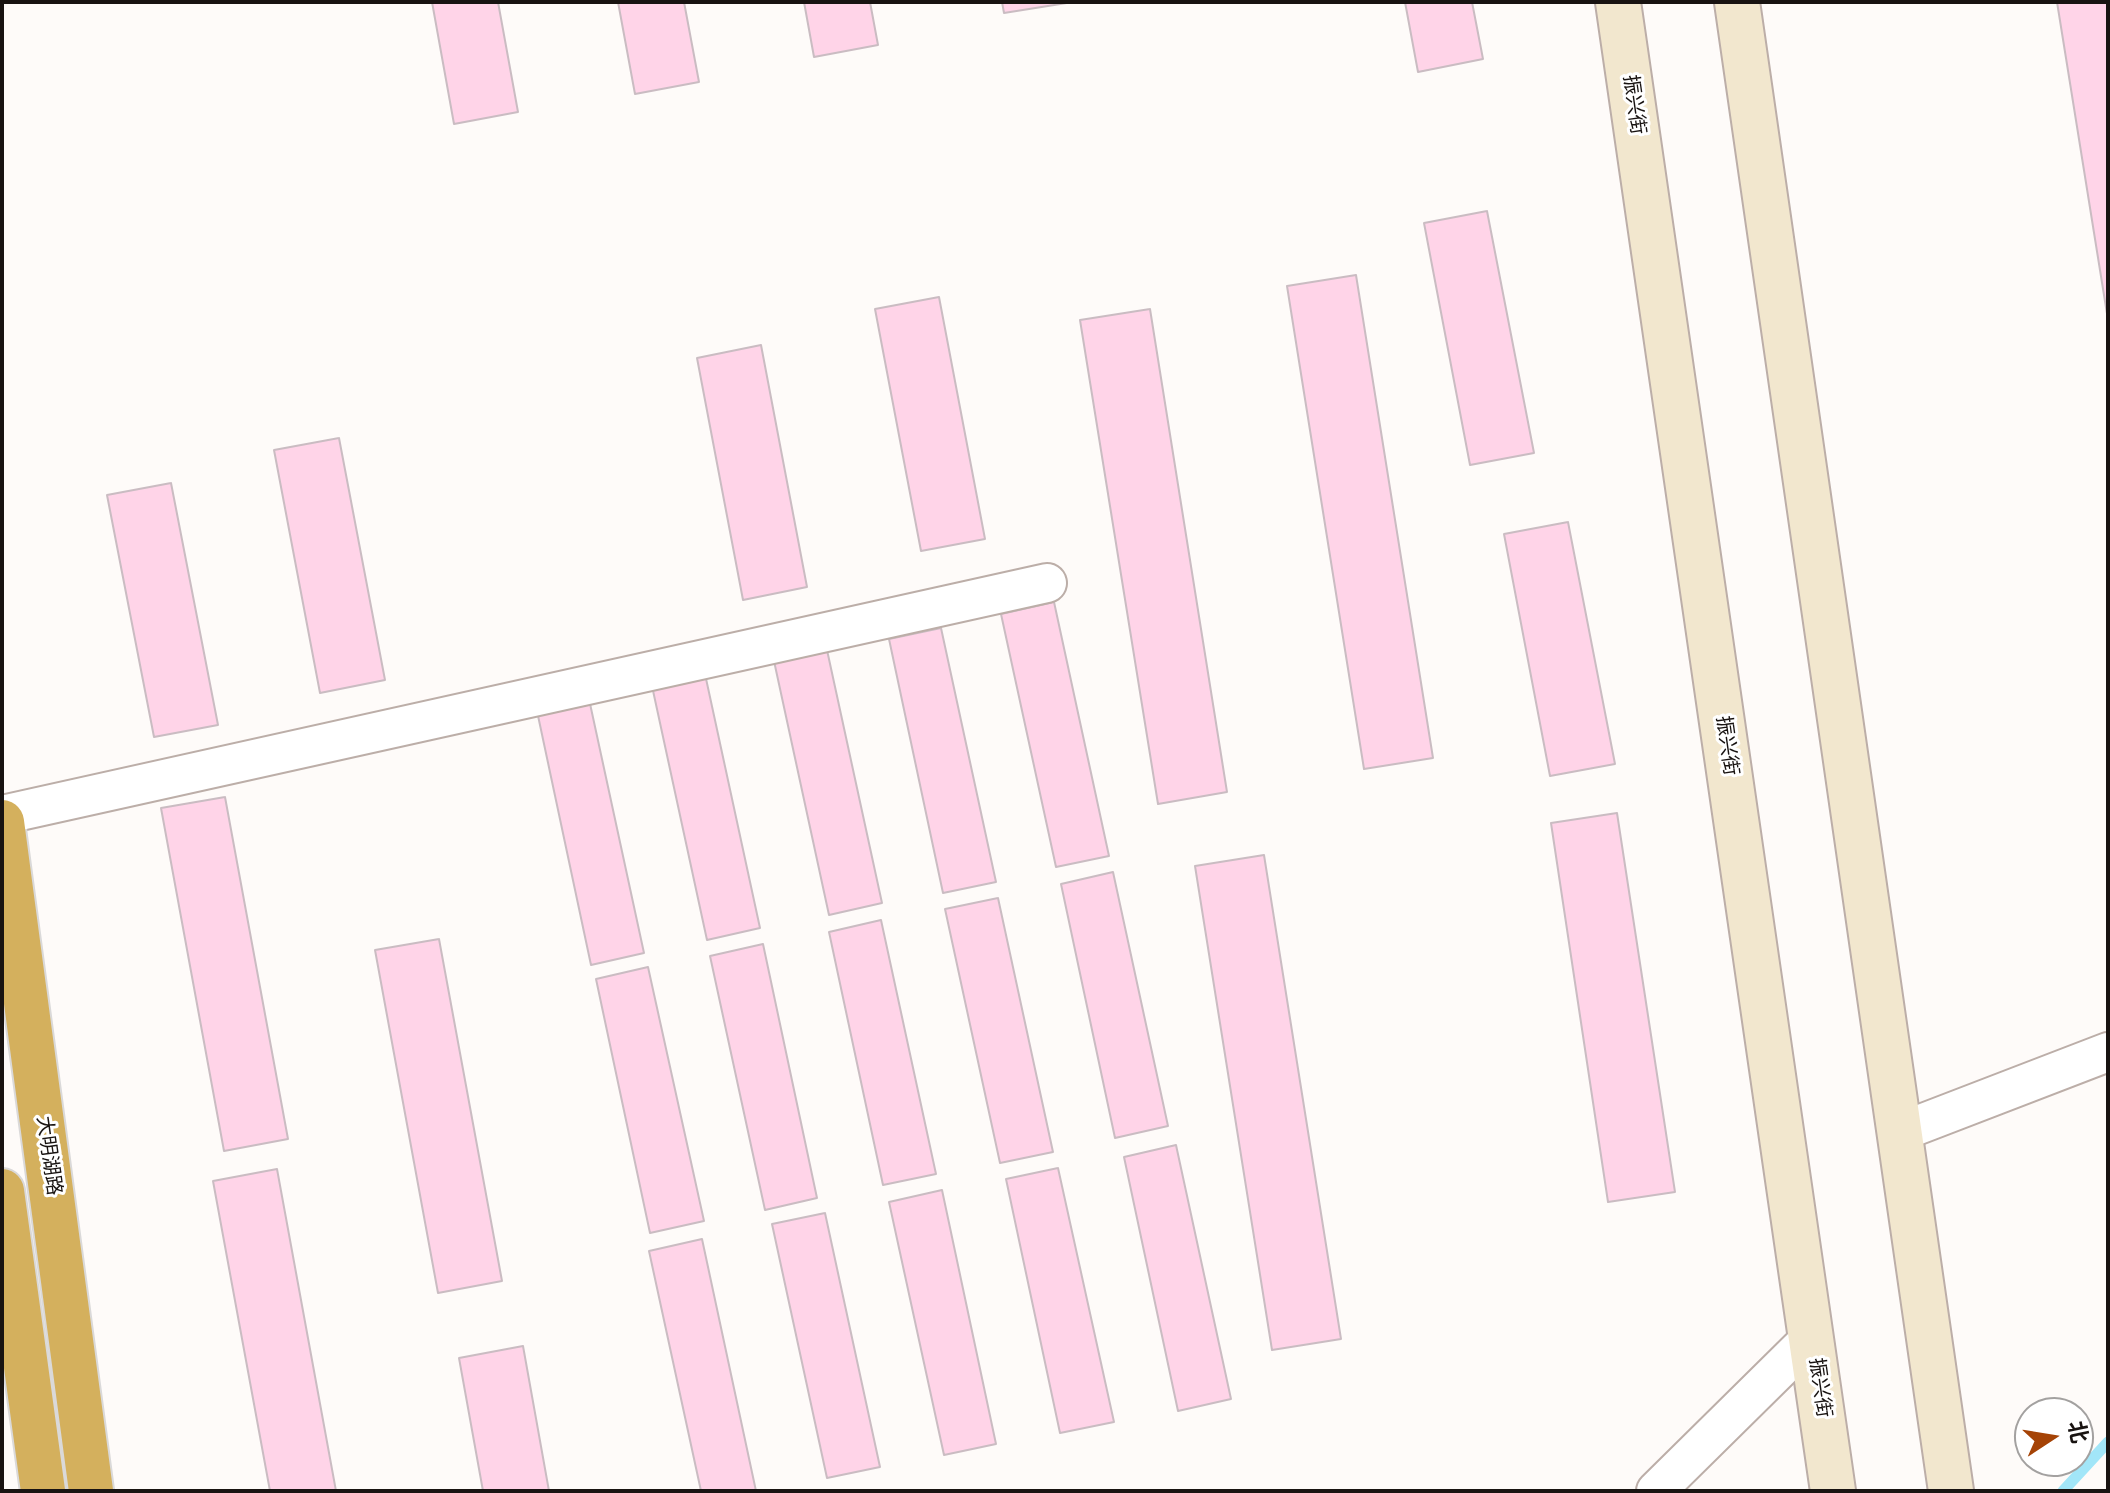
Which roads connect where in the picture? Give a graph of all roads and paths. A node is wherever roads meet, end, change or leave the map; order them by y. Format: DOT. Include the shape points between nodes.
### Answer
graph roads {
  1 [pos="1618,2"];
  2 [pos="1737,2"];
  3 [pos="1047,583"];
  4 [pos="2,815"];
  5 [pos="2,822"];
  6 [pos="2108,1052"];
  7 [pos="1900,1132"];
  8 [pos="2,1191"];
  9 [pos="1811,1338"];
  10 [pos="43,1491"];
  11 [pos="91,1491"];
  12 [pos="1656,1491"];
  13 [pos="1833,1491"];
  14 [pos="1951,1491"];
  1 -- 9 [label="street, 振兴街"];
  2 -- 7 [label="street"];
  3 -- 4 [label="street"];
  5 -- 11 [label="highway, 大明湖路"];
  6 -- 7 [label="street"];
  7 -- 14 [label="street"];
  8 -- 10 [label="highway"];
  9 -- 12 [label="street"];
  9 -- 13 [label="street, 振兴街"];
}
